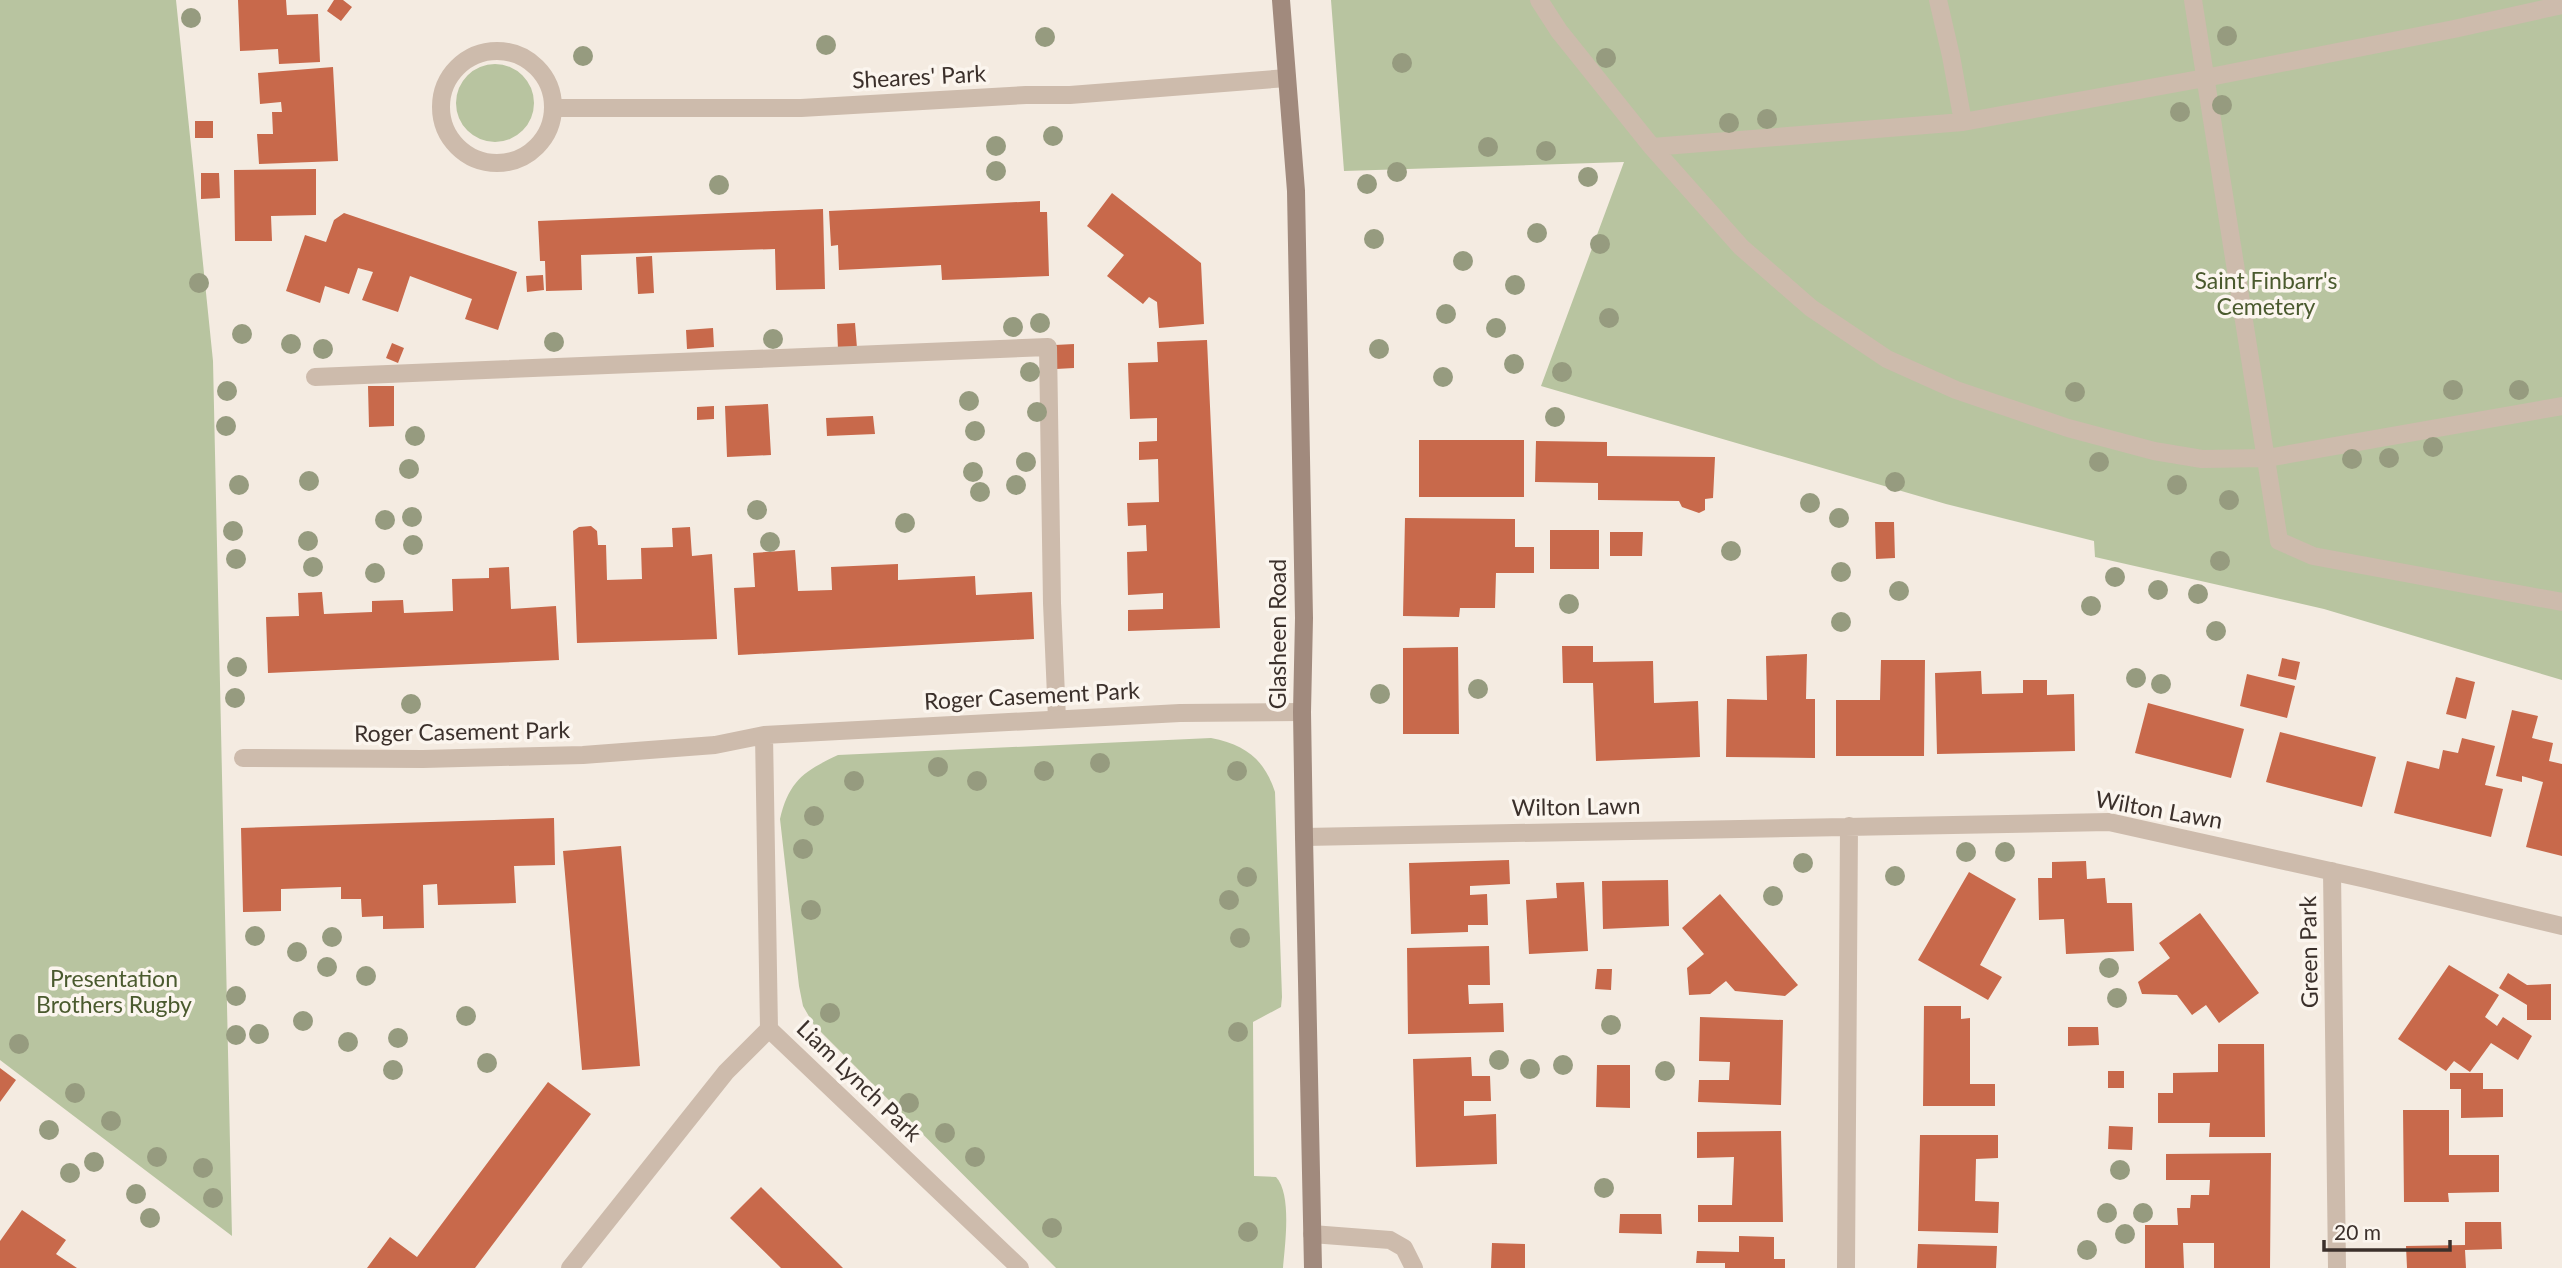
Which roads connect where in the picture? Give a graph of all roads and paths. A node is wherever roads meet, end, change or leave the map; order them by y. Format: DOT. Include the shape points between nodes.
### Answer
graph roads {
  1 [pos="1281,0"];
  2 [pos="1539,0"];
  3 [pos="1938,0"];
  4 [pos="2193,0"];
  5 [pos="2562,5"];
  6 [pos="1287,78"];
  7 [pos="2205,78"];
  8 [pos="554,108"];
  9 [pos="1963,122"];
  10 [pos="1652,147"];
  11 [pos="315,377"];
  12 [pos="2562,407"];
  13 [pos="2267,458"];
  14 [pos="2562,602"];
  15 [pos="1302,712"];
  16 [pos="1057,719"];
  17 [pos="764,735"];
  18 [pos="243,758"];
  19 [pos="1849,826"];
  20 [pos="1304,837"];
  21 [pos="2332,871"];
  22 [pos="2562,926"];
  23 [pos="769,1029"];
  24 [pos="1312,1234"];
  25 [pos="570,1268"];
  26 [pos="1020,1268"];
  27 [pos="1313,1268"];
  28 [pos="1413,1268"];
  29 [pos="1846,1268"];
  30 [pos="2337,1268"];
  1 -- 6 [label="main road, Glasheen Road"];
  2 -- 10 [label="street"];
  3 -- 9 [label="street"];
  4 -- 7 [label="street"];
  5 -- 7 [label="street"];
  6 -- 8 [label="street, Sheares' Park" via="813,108"];
  6 -- 15 [label="main road, Glasheen Road" via="1296,191"];
  7 -- 9 [label="street"];
  7 -- 13 [label="street"];
  8 -- 8 [label="street" via="552,122 537,147 513,161 499,163 483,162 458,147 444,127 440,103 449,76 459,65 477,54 498,50 521,55 539,68"];
  9 -- 10 [label="street"];
  10 -- 13 [label="street" via="1741,247 1811,308 1887,359 1956,390 2154,451 2202,459"];
  11 -- 16 [label="street" via="1048,347"];
  12 -- 13 [label="street"];
  13 -- 14 [label="street" via="2280,541 2314,556"];
  15 -- 16 [label="street, Roger Casement Park"];
  15 -- 20 [label="main road, Glasheen Road"];
  16 -- 17 [label="street, Roger Casement Park"];
  17 -- 18 [label="street, Roger Casement Park" via="715,745 583,755"];
  17 -- 23 [label="street"];
  19 -- 20 [label="street, Wilton Lawn"];
  19 -- 21 [label="street, Wilton Lawn" via="2109,822"];
  19 -- 29 [label="street"];
  20 -- 24 [label="main road, Glasheen Road"];
  21 -- 22 [label="street, Green Park"];
  21 -- 30 [label="street, Green Park"];
  23 -- 25 [label="street, Liam Lynch Park" via="726,1072"];
  23 -- 26 [label="street, Liam Lynch Park"];
  24 -- 27 [label="main road, Glasheen Road"];
  24 -- 28 [label="street" via="1390,1240 1404,1248"];
}
